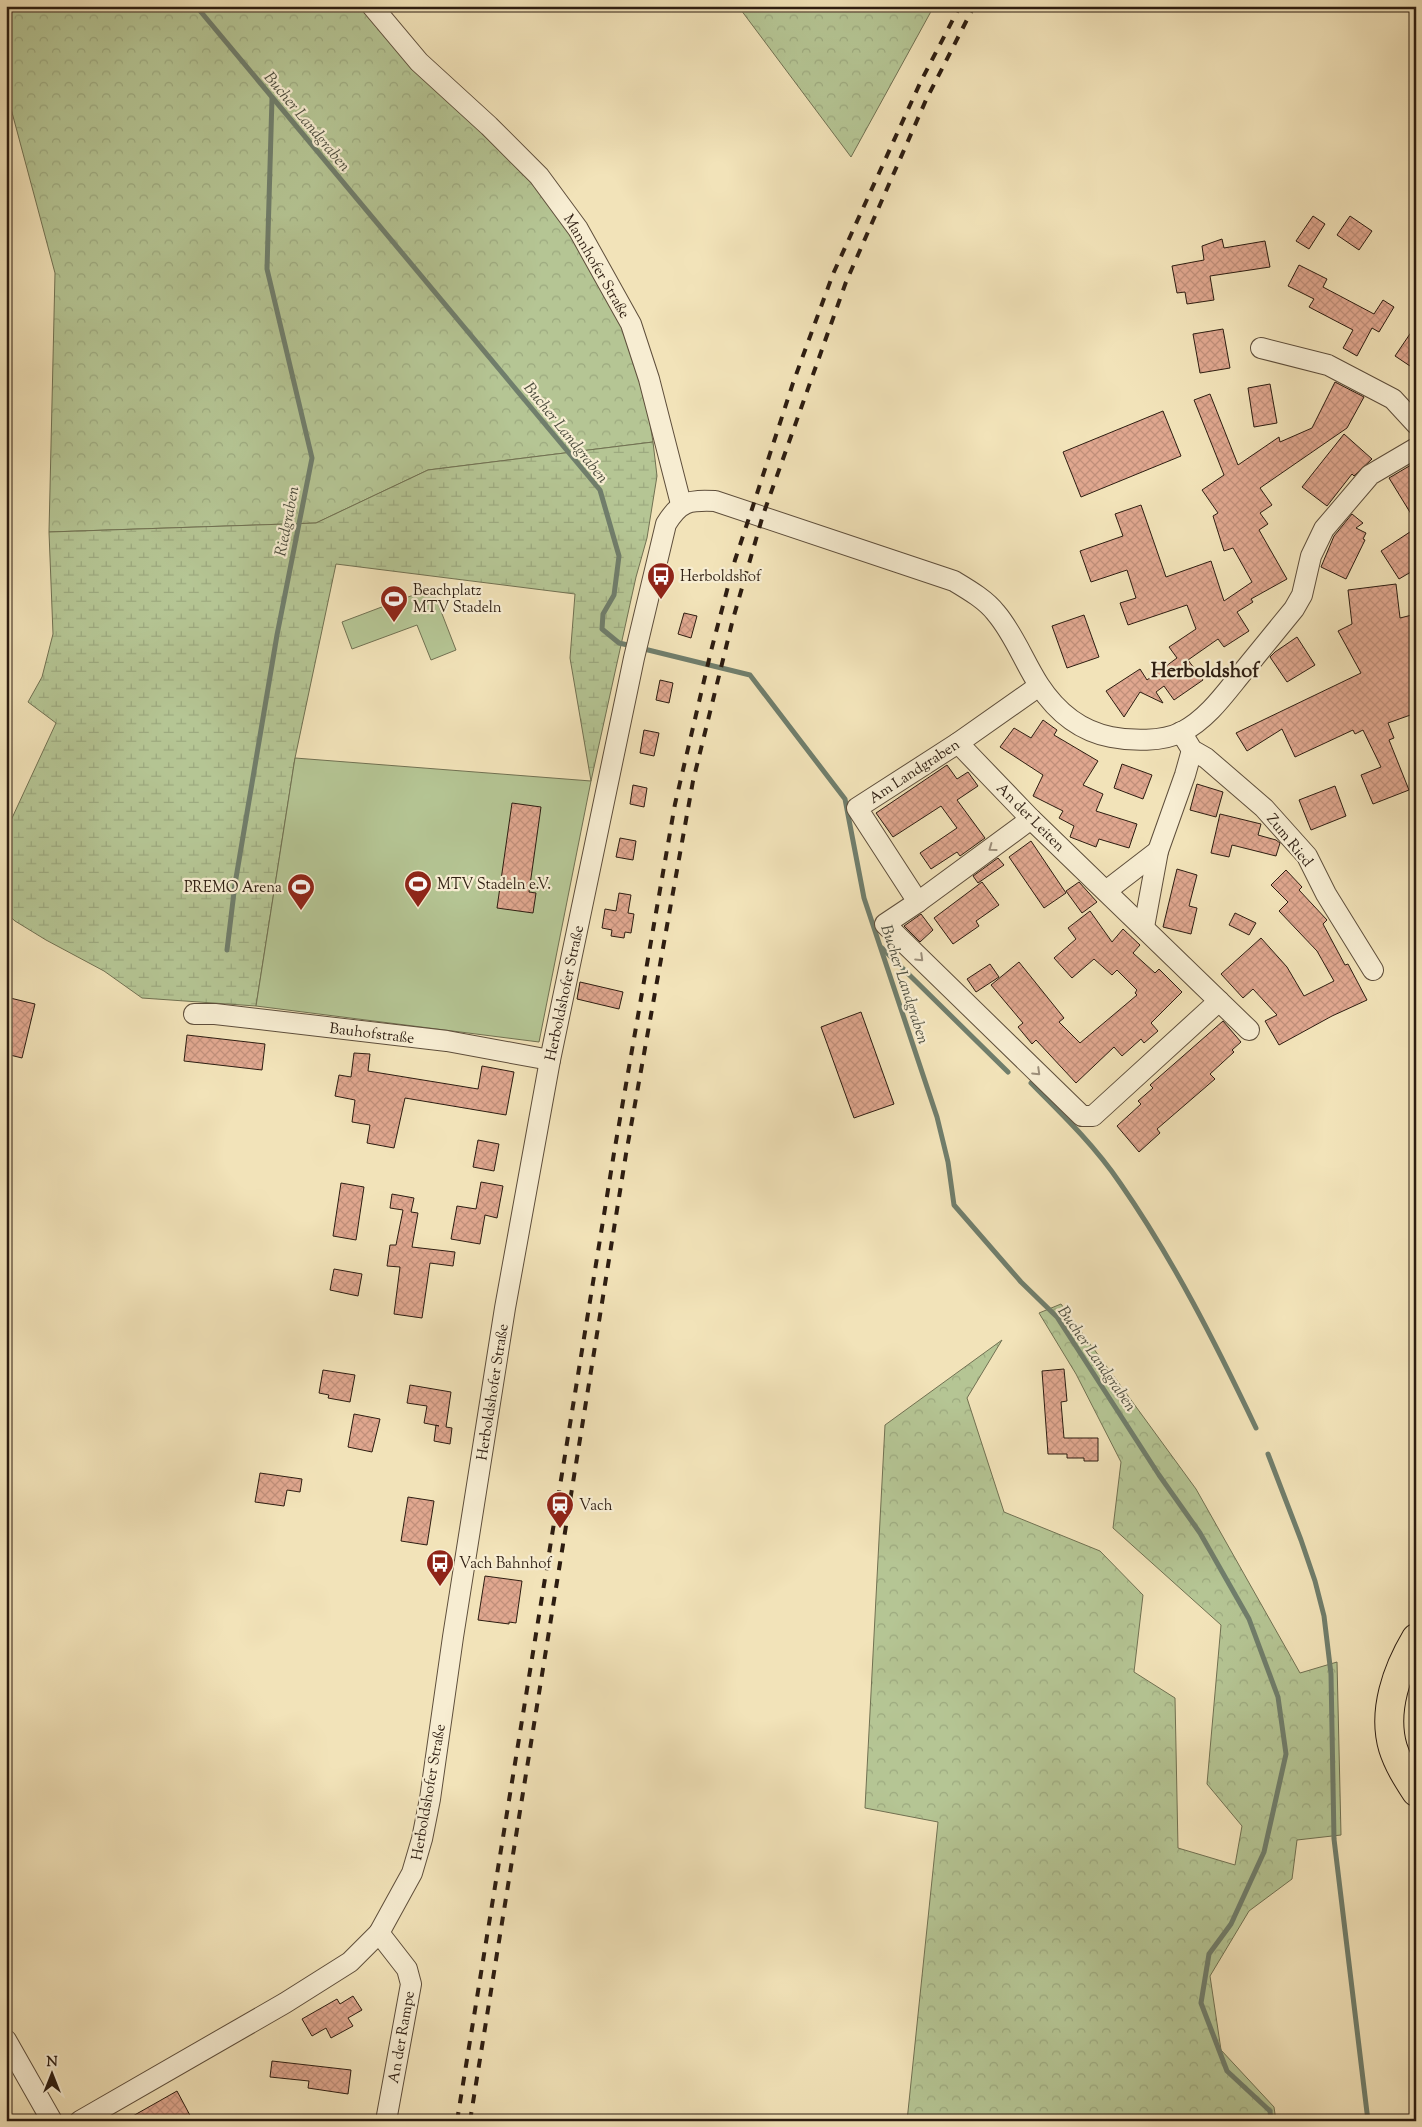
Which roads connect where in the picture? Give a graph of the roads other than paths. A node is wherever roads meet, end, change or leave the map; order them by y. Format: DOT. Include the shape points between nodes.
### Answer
graph roads {
  1 [pos="372,6"];
  2 [pos="1261,348"];
  3 [pos="1416,424"];
  4 [pos="1416,448"];
  5 [pos="681,504"];
  6 [pos="1039,686"];
  7 [pos="1181,732"];
  8 [pos="958,743"];
  9 [pos="1192,750"];
  10 [pos="1031,819"];
  11 [pos="1158,851"];
  12 [pos="1106,891"];
  13 [pos="918,902"];
  14 [pos="1144,927"];
  15 [pos="1373,970"];
  16 [pos="1219,1001"];
  17 [pos="194,1014"];
  18 [pos="1249,1030"];
  19 [pos="550,1060"];
  20 [pos="1416,1638"];
  21 [pos="1416,1792"];
  22 [pos="379,1934"];
  23 [pos="6,2040"];
  24 [pos="82,2120"];
  25 [pos="52,2121"];
  26 [pos="386,2121"];
  1 -- 5 [label="street, Mannhofer Straße" via="419,62 539,176 578,228 631,324 650,379"];
  2 -- 3 [label="street" via="1328,365 1393,399"];
  4 -- 7 [label="street" via="1370,475 1324,529 1311,556 1302,595 1294,609 1210,711"];
  5 -- 6 [label="street" via="714,501 732,506 954,581 995,611"];
  5 -- 19 [label="street, Herboldshofer Straße" via="666,524 634,658"];
  6 -- 7 [label="street" via="1074,723 1097,734 1121,739 1159,738"];
  6 -- 8 [label="street, Am Landgraben"];
  7 -- 9 [label="street, Zum Ried"];
  8 -- 10 [label="street, An der Leiten"];
  8 -- 13 [label="street, Am Landgraben" via="857,808"];
  9 -- 11 [label="street"];
  9 -- 15 [label="street, Zum Ried" via="1206,758 1264,808 1307,856 1326,894"];
  10 -- 12 [label="street, An der Leiten"];
  10 -- 13 [label="street, one-way"];
  11 -- 12 [label="street"];
  11 -- 14 [label="street"];
  12 -- 14 [label="street, An der Leiten"];
  13 -- 16 [label="street, one-way" via="885,924 1082,1116 1092,1116"];
  14 -- 16 [label="street, An der Leiten"];
  16 -- 18 [label="street, An der Leiten"];
  17 -- 19 [label="street, Bauhofstraße" via="447,1041"];
  19 -- 22 [label="street, Herboldshofer Straße" via="505,1308 422,1839 412,1873"];
  20 -- 21 [label="highway" via="1402,1662 1392,1693 1390,1720 1393,1748 1402,1771"];
  22 -- 24 [label="street, Herboldshofer Straße" via="350,1962 286,2003"];
  22 -- 26 [label="street, An der Rampe" via="407,1968 410,1984"];
  23 -- 25 [label="street"];
}
